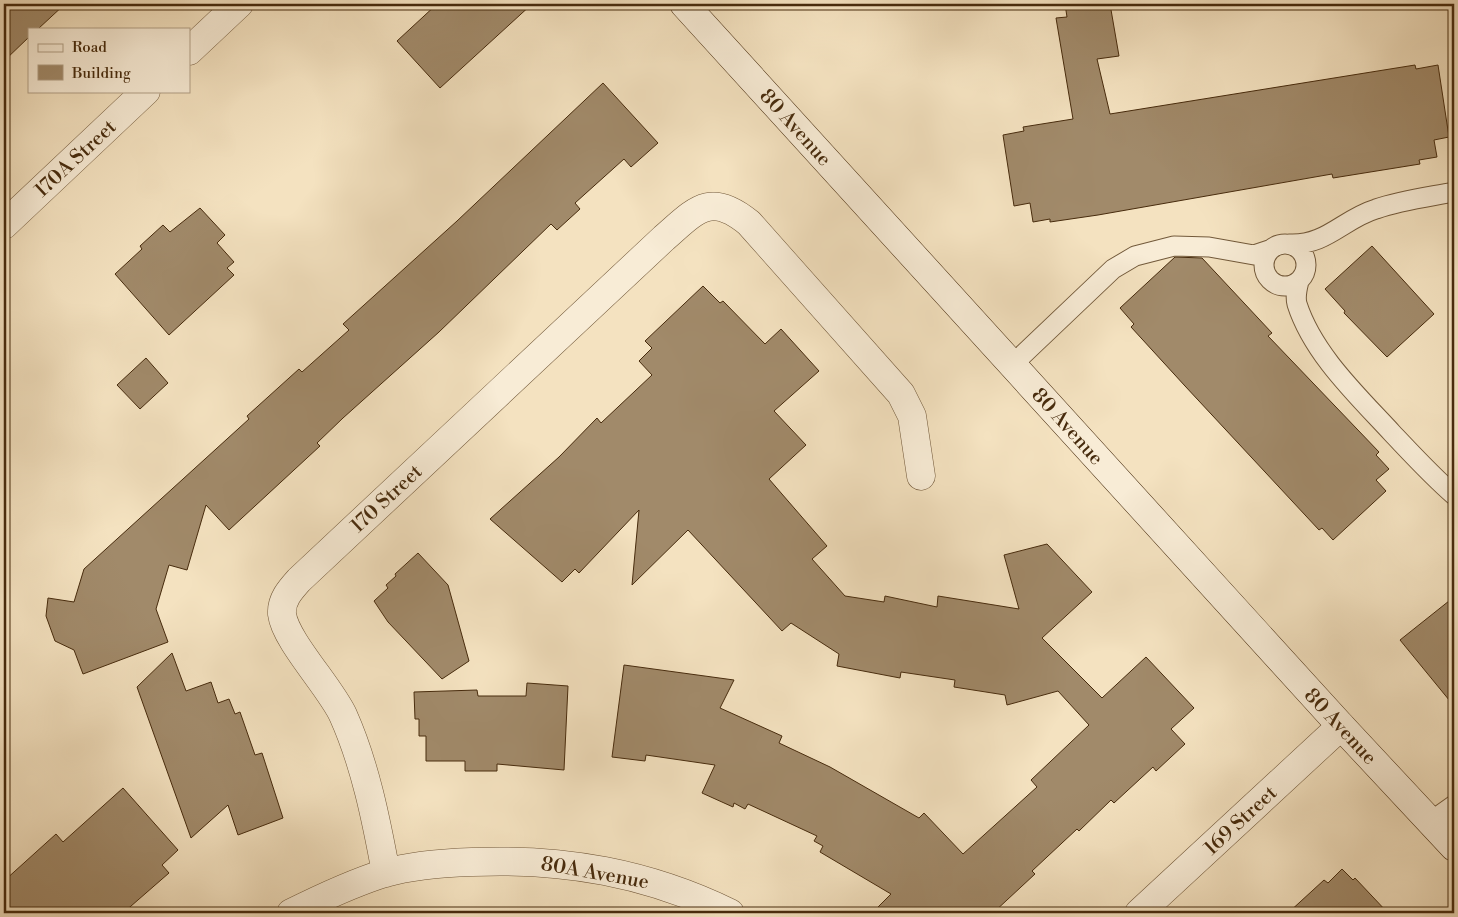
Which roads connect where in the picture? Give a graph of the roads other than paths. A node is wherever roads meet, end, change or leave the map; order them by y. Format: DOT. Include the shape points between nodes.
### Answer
graph roads {
  1 [pos="238,4"];
  2 [pos="684,4"];
  3 [pos="190,50"];
  4 [pos="145,92"];
  5 [pos="1454,192"];
  6 [pos="4,225"];
  7 [pos="1316,241"];
  8 [pos="1289,244"];
  9 [pos="1269,250"];
  10 [pos="1244,254"];
  11 [pos="1306,263"];
  12 [pos="1265,272"];
  13 [pos="1299,281"];
  14 [pos="1280,286"];
  15 [pos="1297,302"];
  16 [pos="1012,365"];
  17 [pos="921,476"];
  18 [pos="1454,495"];
  19 [pos="1341,726"];
  20 [pos="1454,805"];
  21 [pos="1430,822"];
  22 [pos="1454,847"];
  23 [pos="386,873"];
  24 [pos="291,913"];
  25 [pos="730,913"];
  26 [pos="1139,913"];
  1 -- 3 [label="street"];
  2 -- 16 [label="street, 80 Avenue"];
  4 -- 6 [label="street, 170A Street"];
  5 -- 7 [label="lane" via="1374,209"];
  7 -- 8 [label="lane"];
  7 -- 11 [label="lane"];
  8 -- 9 [label="lane"];
  8 -- 11 [label="lane" via="1301,250"];
  9 -- 10 [label="lane" via="1254,255"];
  9 -- 12 [label="lane" via="1263,264"];
  10 -- 12 [label="lane"];
  10 -- 16 [label="lane" via="1183,246 1161,248 1135,256 1113,269"];
  11 -- 13 [label="lane"];
  12 -- 14 [label="lane"];
  13 -- 14 [label="lane"];
  13 -- 15 [label="lane"];
  14 -- 15 [label="lane"];
  15 -- 18 [label="lane" via="1316,340 1344,379"];
  16 -- 19 [label="street, 80 Avenue"];
  17 -- 23 [label="street, 170 Street" via="912,416 902,394 749,223 732,210 713,205 692,215 298,580 285,598 282,614 288,629 338,706 355,746 378,827"];
  19 -- 21 [label="street, 80 Avenue"];
  19 -- 26 [label="street, 169 Street"];
  20 -- 21 [label="lane"];
  21 -- 22 [label="street, 80 Avenue"];
  23 -- 24 [label="street"];
  23 -- 25 [label="street, 80A Avenue" via="454,863 532,861 592,868 652,881"];
}
